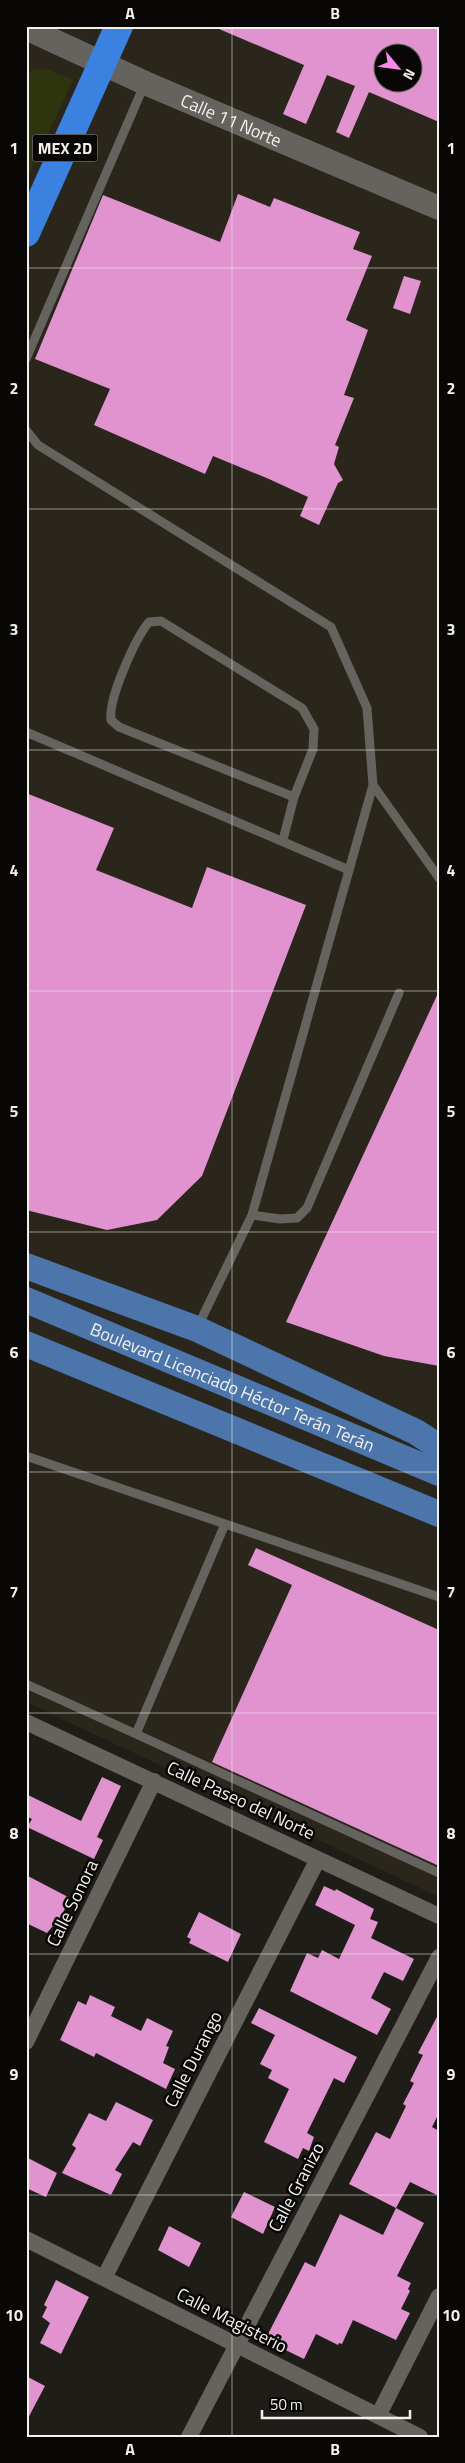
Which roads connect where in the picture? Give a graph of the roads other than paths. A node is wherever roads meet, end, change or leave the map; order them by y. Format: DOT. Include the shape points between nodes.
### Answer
graph roads {
  1 [pos="119,26"];
  2 [pos="26,28"];
  3 [pos="104,62"];
  4 [pos="145,83"];
  5 [pos="439,208"];
  6 [pos="26,233"];
  7 [pos="26,359"];
  8 [pos="26,430"];
  9 [pos="26,732"];
  10 [pos="373,785"];
  11 [pos="294,797"];
  12 [pos="283,840"];
  13 [pos="349,870"];
  14 [pos="439,878"];
  15 [pos="399,992"];
  16 [pos="252,1215"];
  17 [pos="26,1266"];
  18 [pos="26,1300"];
  19 [pos="197,1328"];
  20 [pos="26,1344"];
  21 [pos="439,1447"];
  22 [pos="26,1456"];
  23 [pos="439,1473"];
  24 [pos="439,1514"];
  25 [pos="226,1524"];
  26 [pos="439,1597"];
  27 [pos="26,1684"];
  28 [pos="26,1722"];
  29 [pos="136,1734"];
  30 [pos="154,1781"];
  31 [pos="318,1858"];
  32 [pos="439,1873"];
  33 [pos="439,1916"];
  34 [pos="439,1957"];
  35 [pos="26,2042"];
  36 [pos="26,2239"];
  37 [pos="104,2278"];
  38 [pos="439,2296"];
  39 [pos="237,2345"];
  40 [pos="378,2416"];
  41 [pos="189,2437"];
  42 [pos="420,2437"];
  1 -- 3 [label="highway, MEX 2D"];
  2 -- 3 [label="street, Calle 11 Norte"];
  3 -- 4 [label="street, Calle 11 Norte"];
  3 -- 6 [label="highway, MEX 2D"];
  4 -- 5 [label="street, Calle 11 Norte"];
  4 -- 7 [label="lane"];
  8 -- 10 [label="lane" via="38,445 331,627 367,708"];
  9 -- 12 [label="lane"];
  10 -- 13 [label="lane"];
  10 -- 14 [label="lane"];
  11 -- 11 [label="lane" via="313,749 314,729 302,708 160,622 149,622 125,668 110,710 111,720 119,727"];
  11 -- 12 [label="lane"];
  12 -- 13 [label="lane"];
  13 -- 16 [label="lane"];
  15 -- 16 [label="lane" via="307,1208 297,1218"];
  16 -- 19 [label="lane"];
  17 -- 19 [label="main road"];
  18 -- 23 [label="main road, Boulevard Licenciado Héctor Terán Terán"];
  19 -- 21 [label="main road" via="416,1432"];
  20 -- 24 [label="main road"];
  22 -- 25 [label="lane"];
  25 -- 26 [label="lane"];
  25 -- 29 [label="lane"];
  27 -- 29 [label="lane"];
  28 -- 30 [label="street, Calle Paseo del Norte"];
  29 -- 32 [label="lane"];
  30 -- 31 [label="street, Calle Paseo del Norte"];
  30 -- 35 [label="street, Calle Sonora"];
  31 -- 33 [label="street, Calle Paseo del Norte"];
  31 -- 37 [label="street, Calle Durango"];
  34 -- 39 [label="street, Calle Granizo"];
  36 -- 37 [label="street, Calle Magisterio"];
  37 -- 39 [label="street, Calle Magisterio"];
  38 -- 40 [label="street"];
  39 -- 40 [label="street, Calle Magisterio"];
  39 -- 41 [label="street, Calle Granizo"];
  40 -- 42 [label="street, Calle Magisterio"];
}
